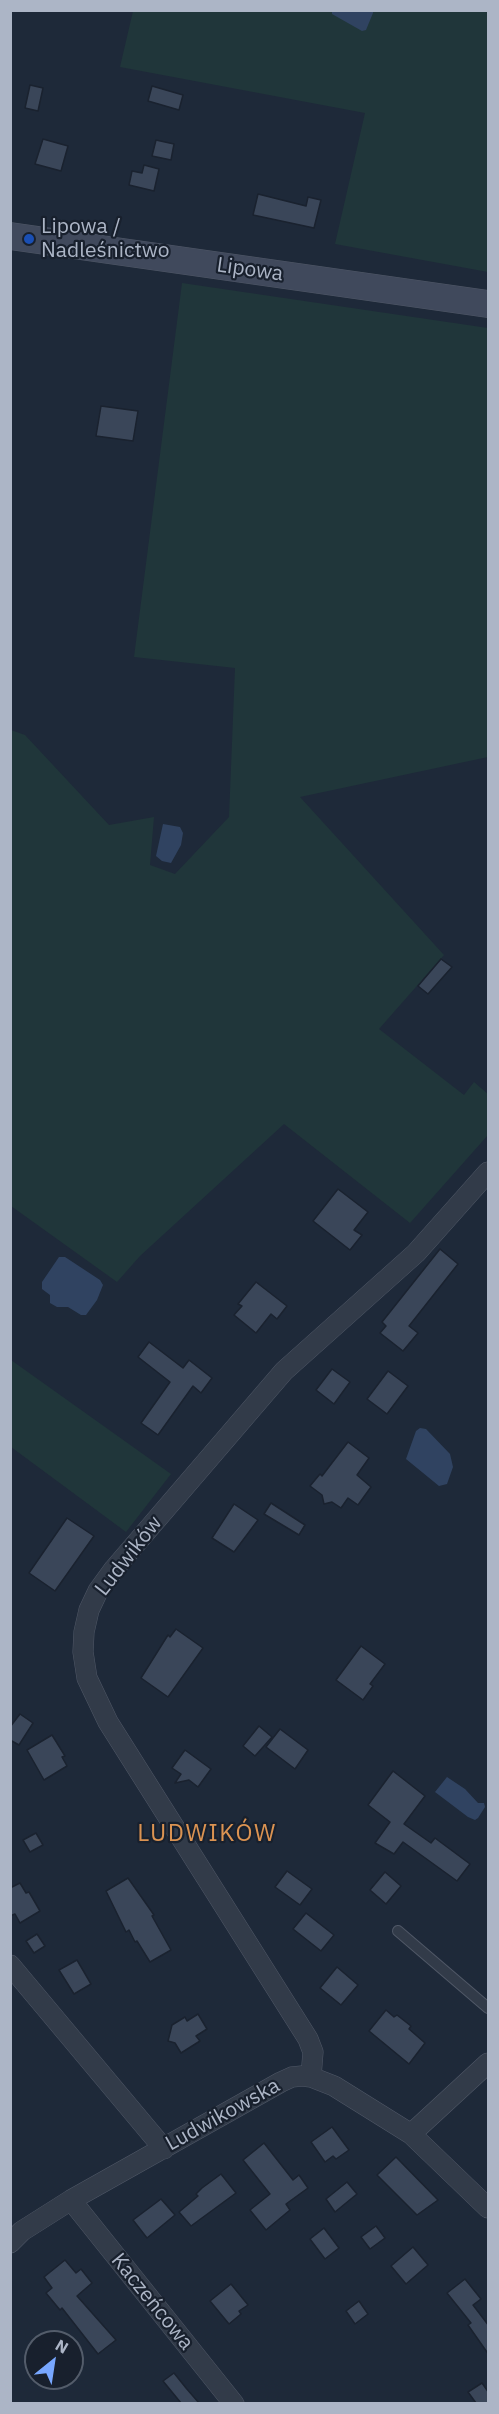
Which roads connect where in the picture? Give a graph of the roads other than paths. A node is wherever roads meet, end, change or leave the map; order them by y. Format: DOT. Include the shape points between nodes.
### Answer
graph roads {
  1 [pos="10,236"];
  2 [pos="489,304"];
  3 [pos="489,1172"];
  4 [pos="398,1931"];
  5 [pos="10,1965"];
  6 [pos="489,2008"];
  7 [pos="489,2063"];
  8 [pos="311,2077"];
  9 [pos="411,2134"];
  10 [pos="164,2148"];
  11 [pos="71,2200"];
  12 [pos="489,2208"];
  13 [pos="10,2243"];
  14 [pos="234,2403"];
  1 -- 2 [label="main road, Lipowa"];
  3 -- 8 [label="street, Ludwików" via="416,1253 285,1371 114,1569 94,1601 84,1632 82,1652 87,1678 108,1722 308,2039 313,2052"];
  4 -- 6 [label="lane"];
  5 -- 10 [label="street"];
  7 -- 9 [label="street"];
  8 -- 9 [label="street" via="334,2086"];
  8 -- 10 [label="street, Ludwikowska" via="292,2077 281,2082"];
  9 -- 12 [label="street"];
  10 -- 11 [label="street, Ludwikowska"];
  11 -- 13 [label="street, Ludwikowska"];
  11 -- 14 [label="street, Kaczeńcowa"];
}
